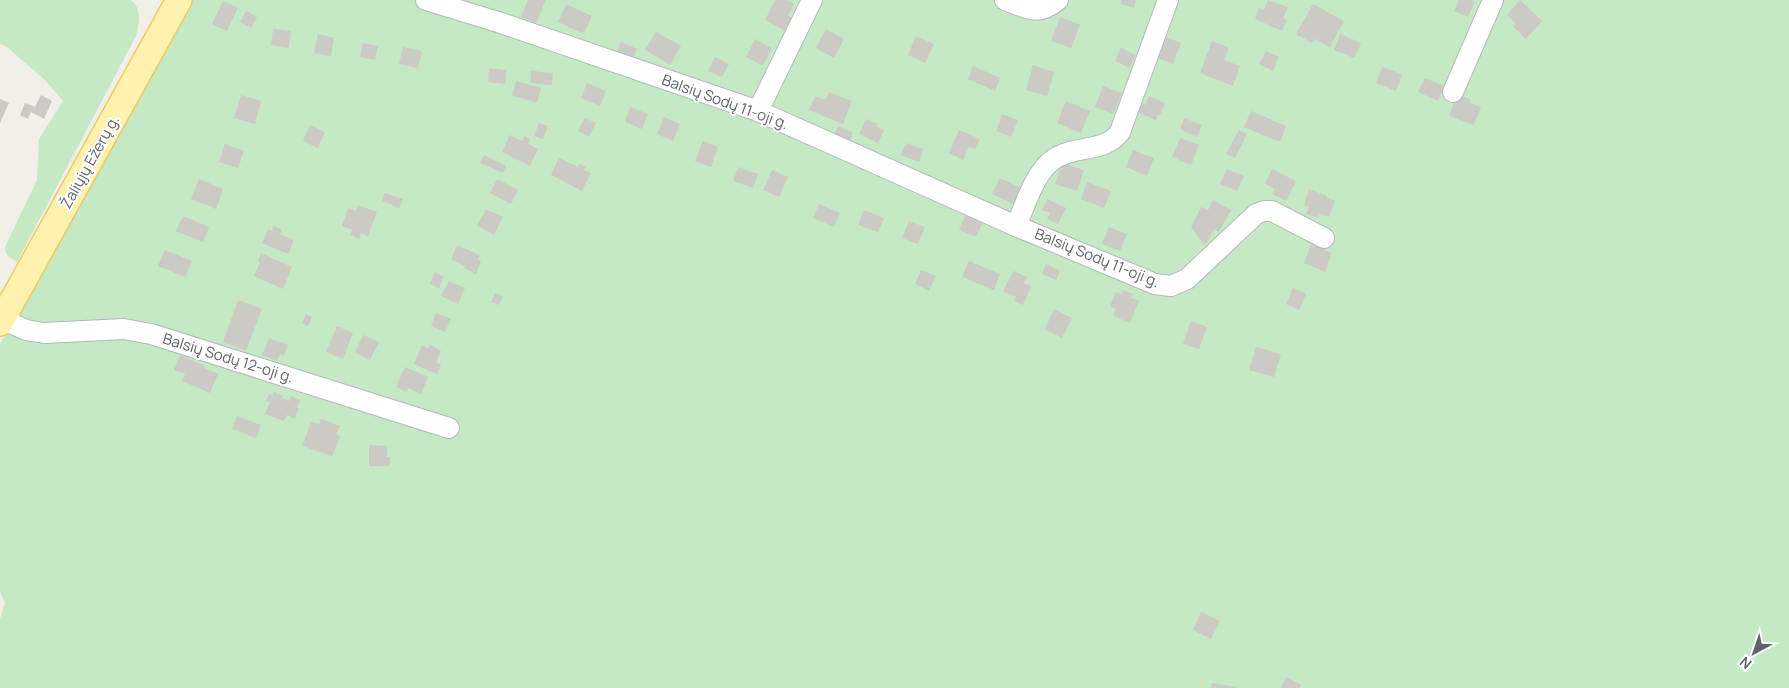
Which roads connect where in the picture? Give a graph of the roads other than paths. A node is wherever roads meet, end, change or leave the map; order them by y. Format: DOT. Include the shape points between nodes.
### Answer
graph roads {
  1 [pos="179,0"];
  2 [pos="426,0"];
  3 [pos="812,0"];
  4 [pos="1005,0"];
  5 [pos="1058,0"];
  6 [pos="1168,0"];
  7 [pos="1492,0"];
  8 [pos="1454,92"];
  9 [pos="758,111"];
  10 [pos="1016,226"];
  11 [pos="1324,238"];
  12 [pos="1,321"];
  13 [pos="449,428"];
  1 -- 12 [label="main road, Žaliųjų Ežerų g."];
  2 -- 9 [label="street, Balsių Sodų 11-oji g."];
  3 -- 9 [label="street"];
  4 -- 5 [label="street" via="1033,11 1050,7"];
  6 -- 10 [label="street, Balsių Sodų 11-oji g." via="1120,132 1103,145 1054,159 1036,182"];
  7 -- 8 [label="street"];
  9 -- 10 [label="street, Balsių Sodų 11-oji g."];
  10 -- 11 [label="street, Balsių Sodų 11-oji g." via="1155,284 1171,286 1187,279 1256,214 1264,211 1272,211"];
  12 -- 13 [label="street, Balsių Sodų 12-oji g." via="44,333 124,329 151,334"];
}
